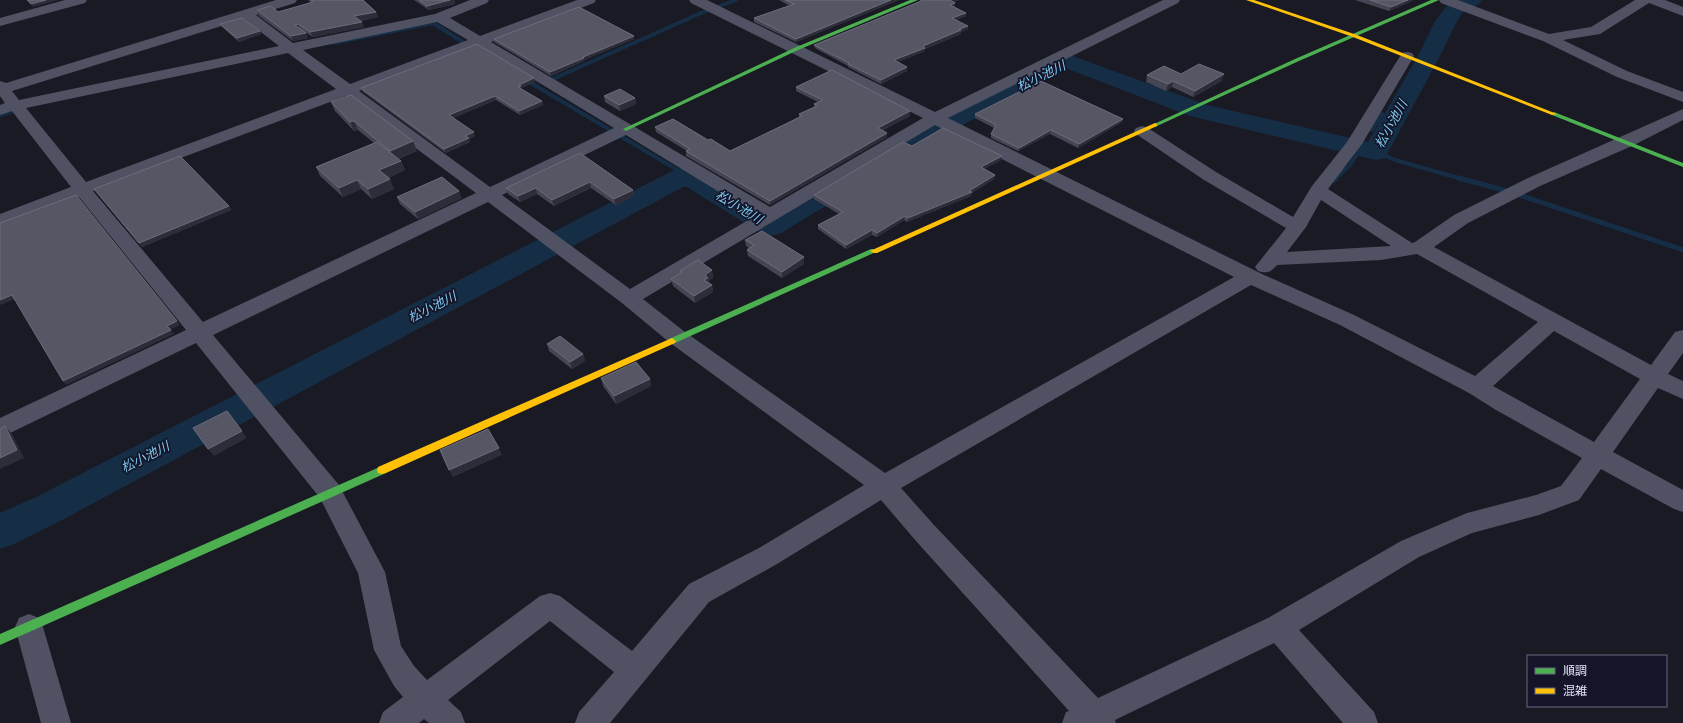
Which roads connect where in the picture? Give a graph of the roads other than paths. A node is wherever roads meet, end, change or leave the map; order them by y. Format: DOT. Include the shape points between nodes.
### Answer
graph roads {
  1 [pos="80,0"];
  2 [pos="290,0"];
  3 [pos="482,0"];
  4 [pos="589,0"];
  5 [pos="915,0"];
  6 [pos="1173,0"];
  7 [pos="1249,0"];
  8 [pos="1436,0"];
  9 [pos="1644,0"];
  10 [pos="1652,0"];
  11 [pos="1455,3"];
  12 [pos="708,6"];
  13 [pos="1683,12"];
  14 [pos="246,14"];
  15 [pos="439,17"];
  16 [pos="0,22"];
  17 [pos="1355,36"];
  18 [pos="1548,38"];
  19 [pos="472,44"];
  20 [pos="796,49"];
  21 [pos="294,50"];
  22 [pos="1408,57"];
  23 [pos="2,87"];
  24 [pos="348,90"];
  25 [pos="1683,97"];
  26 [pos="18,108"];
  27 [pos="0,110"];
  28 [pos="1683,114"];
  29 [pos="942,121"];
  30 [pos="626,129"];
  31 [pos="1142,131"];
  32 [pos="1626,142"];
  33 [pos="1683,165"];
  34 [pos="1045,174"];
  35 [pos="82,189"];
  36 [pos="1318,190"];
  37 [pos="489,194"];
  38 [pos="765,218"];
  39 [pos="0,220"];
  40 [pos="1297,227"];
  41 [pos="1414,249"];
  42 [pos="1271,259"];
  43 [pos="1252,278"];
  44 [pos="629,298"];
  45 [pos="1553,321"];
  46 [pos="199,332"];
  47 [pos="677,337"];
  48 [pos="1683,338"];
  49 [pos="1654,377"];
  50 [pos="1477,387"];
  51 [pos="1683,391"];
  52 [pos="0,428"];
  53 [pos="1598,455"];
  54 [pos="884,486"];
  55 [pos="330,492"];
  56 [pos="1683,502"];
  57 [pos="29,627"];
  58 [pos="1278,627"];
  59 [pos="0,640"];
  60 [pos="634,670"];
  61 [pos="425,700"];
  62 [pos="1091,721"];
  63 [pos="56,723"];
  64 [pos="394,723"];
  65 [pos="450,723"];
  66 [pos="590,723"];
  67 [pos="1363,723"];
  1 -- 16 [label="street"];
  2 -- 14 [label="street"];
  3 -- 15 [label="street"];
  4 -- 19 [label="street"];
  5 -- 20 [label="street"];
  6 -- 29 [label="street"];
  7 -- 17 [label="street"];
  8 -- 17 [label="street"];
  9 -- 18 [label="street" via="1595,31"];
  10 -- 13 [label="street"];
  11 -- 18 [label="street"];
  12 -- 20 [label="street"];
  14 -- 21 [label="street"];
  14 -- 23 [label="street"];
  15 -- 19 [label="street"];
  15 -- 21 [label="street"];
  17 -- 22 [label="street"];
  17 -- 31 [label="street"];
  18 -- 25 [label="street" via="1622,74"];
  19 -- 24 [label="street"];
  19 -- 30 [label="street" via="546,82"];
  20 -- 29 [label="street"];
  20 -- 30 [label="street"];
  21 -- 24 [label="street"];
  21 -- 26 [label="street"];
  22 -- 32 [label="street"];
  22 -- 36 [label="street" via="1352,147"];
  23 -- 26 [label="street"];
  24 -- 35 [label="street"];
  24 -- 37 [label="street"];
  26 -- 27 [label="street"];
  26 -- 35 [label="street"];
  28 -- 32 [label="street"];
  29 -- 34 [label="street"];
  29 -- 38 [label="street"];
  30 -- 37 [label="street"];
  30 -- 38 [label="street"];
  31 -- 34 [label="street"];
  31 -- 40 [label="street" via="1210,176"];
  32 -- 33 [label="street"];
  32 -- 41 [label="street" via="1534,182 1461,219"];
  34 -- 43 [label="street"];
  34 -- 47 [label="street"];
  35 -- 39 [label="street"];
  35 -- 46 [label="street"];
  36 -- 40 [label="street"];
  36 -- 41 [label="street"];
  37 -- 44 [label="street"];
  37 -- 46 [label="street"];
  38 -- 44 [label="street"];
  40 -- 42 [label="street"];
  41 -- 42 [label="street" via="1381,254"];
  41 -- 45 [label="street"];
  42 -- 43 [label="street"];
  43 -- 50 [label="street" via="1346,320"];
  43 -- 54 [label="street"];
  44 -- 47 [label="street"];
  45 -- 49 [label="street"];
  45 -- 50 [label="street"];
  46 -- 52 [label="street"];
  46 -- 55 [label="street"];
  47 -- 54 [label="street"];
  47 -- 55 [label="street"];
  48 -- 49 [label="street"];
  49 -- 51 [label="street"];
  49 -- 53 [label="street"];
  50 -- 53 [label="street"];
  53 -- 56 [label="street"];
  53 -- 58 [label="street" via="1570,493 1539,505 1467,524 1410,549"];
  54 -- 60 [label="street" via="768,556 699,593"];
  54 -- 62 [label="street"];
  55 -- 57 [label="street"];
  55 -- 61 [label="street" via="371,572 388,650 404,676"];
  57 -- 59 [label="street"];
  57 -- 63 [label="street"];
  58 -- 62 [label="street"];
  58 -- 67 [label="street"];
  60 -- 61 [label="street" via="550,605"];
  60 -- 66 [label="street"];
  61 -- 64 [label="street"];
  61 -- 65 [label="street"];
}
